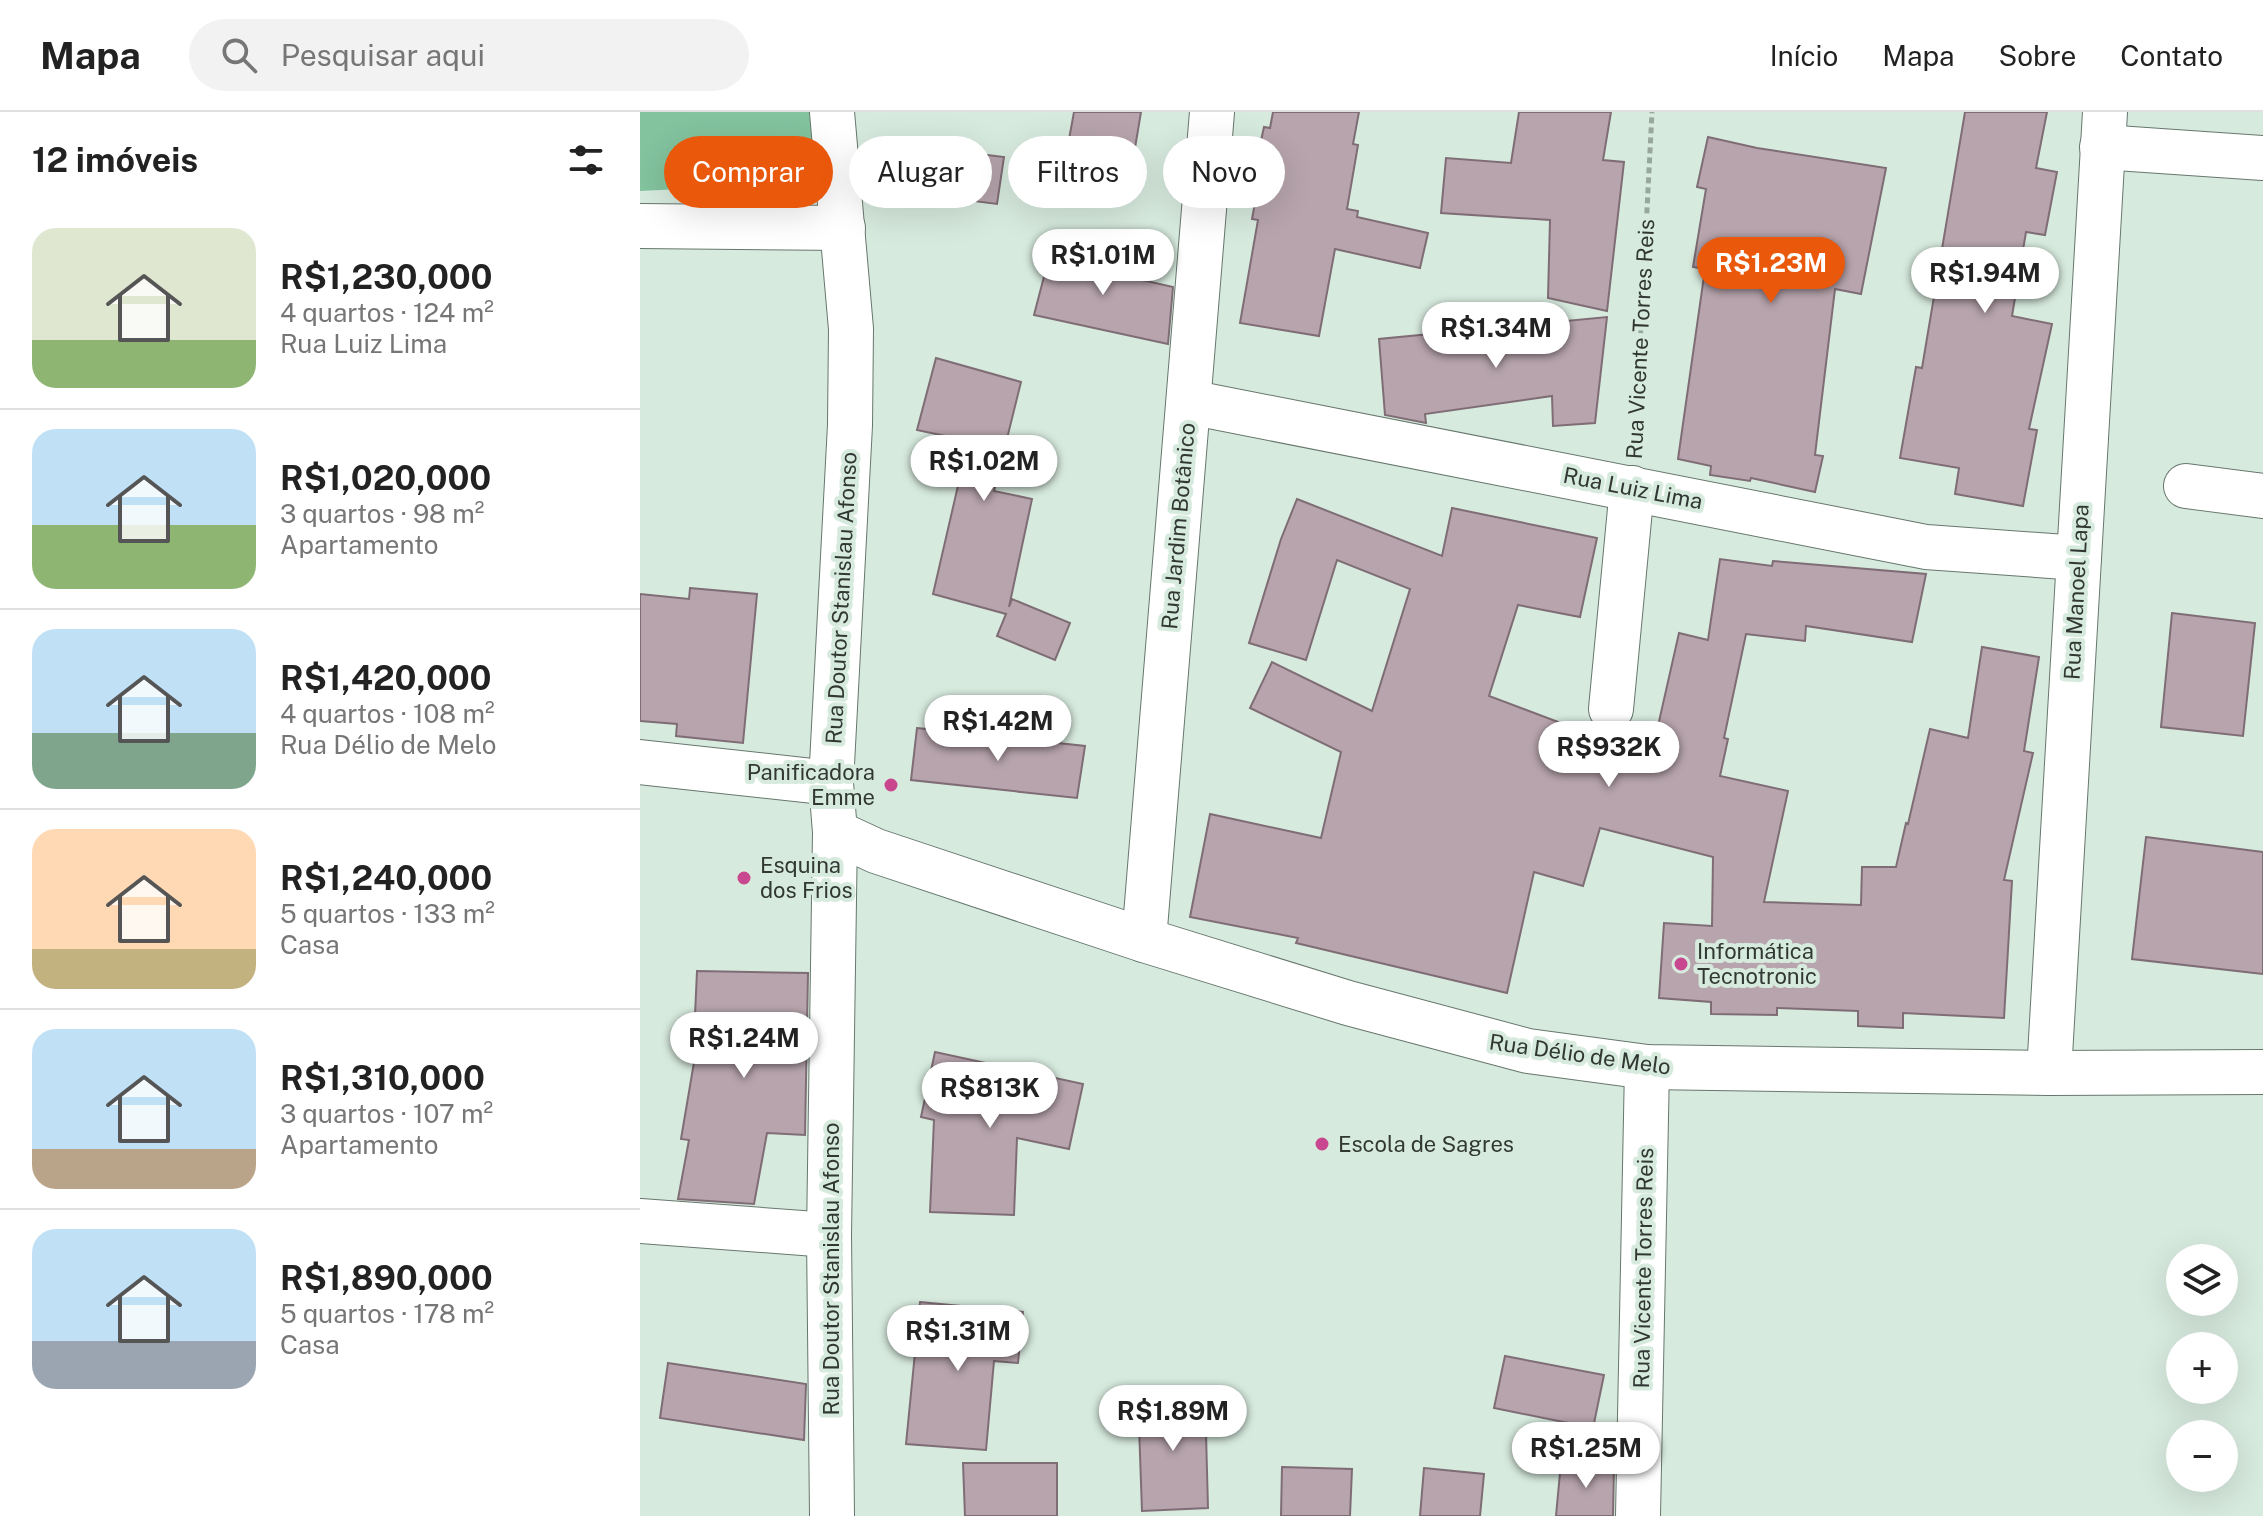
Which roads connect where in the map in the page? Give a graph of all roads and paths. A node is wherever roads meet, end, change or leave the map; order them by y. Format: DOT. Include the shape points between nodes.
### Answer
graph roads {
  1 [pos="832,112"];
  2 [pos="1212,112"];
  3 [pos="1652,112"];
  4 [pos="2104,129"];
  5 [pos="2263,158"];
  6 [pos="640,226"];
  7 [pos="843,228"];
  8 [pos="1189,402"];
  9 [pos="2186,486"];
  10 [pos="1632,488"];
  11 [pos="2263,496"];
  12 [pos="2079,558"];
  13 [pos="1611,709"];
  14 [pos="640,762"];
  15 [pos="831,783"];
  16 [pos="835,832"];
  17 [pos="1144,940"];
  18 [pos="1647,1067"];
  19 [pos="2263,1072"];
  20 [pos="2049,1073"];
  21 [pos="640,1221"];
  22 [pos="829,1235"];
  23 [pos="832,1516"];
  24 [pos="1638,1516"];
  1 -- 7 [label="street, Rua Doutor Stanislau Afonso"];
  2 -- 8 [label="street, Rua Jardim Botânico"];
  3 -- 10 [label="path, Rua Vicente Torres Reis"];
  4 -- 5 [label="street"];
  4 -- 12 [label="street, Rua Manoel Lapa"];
  6 -- 7 [label="street"];
  7 -- 15 [label="street, Rua Doutor Stanislau Afonso" via="851,329 850,425"];
  8 -- 10 [label="street, Rua Luiz Lima"];
  8 -- 17 [label="street, Rua Jardim Botânico"];
  9 -- 11 [label="street"];
  10 -- 12 [label="street, Rua Luiz Lima" via="1926,547"];
  10 -- 13 [label="street, Rua Vicente Torres Reis"];
  12 -- 20 [label="street, Rua Manoel Lapa"];
  14 -- 15 [label="street"];
  15 -- 16 [label="street, Rua Doutor Stanislau Afonso"];
  16 -- 17 [label="street, Rua Délio de Melo" via="876,851"];
  16 -- 22 [label="street, Rua Doutor Stanislau Afonso"];
  17 -- 18 [label="street, Rua Délio de Melo" via="1476,1039"];
  18 -- 20 [label="street, Rua Délio de Melo"];
  18 -- 24 [label="street, Rua Vicente Torres Reis"];
  19 -- 20 [label="street, Rua Délio de Melo"];
  21 -- 22 [label="street"];
  22 -- 23 [label="street, Rua Doutor Stanislau Afonso"];
}
